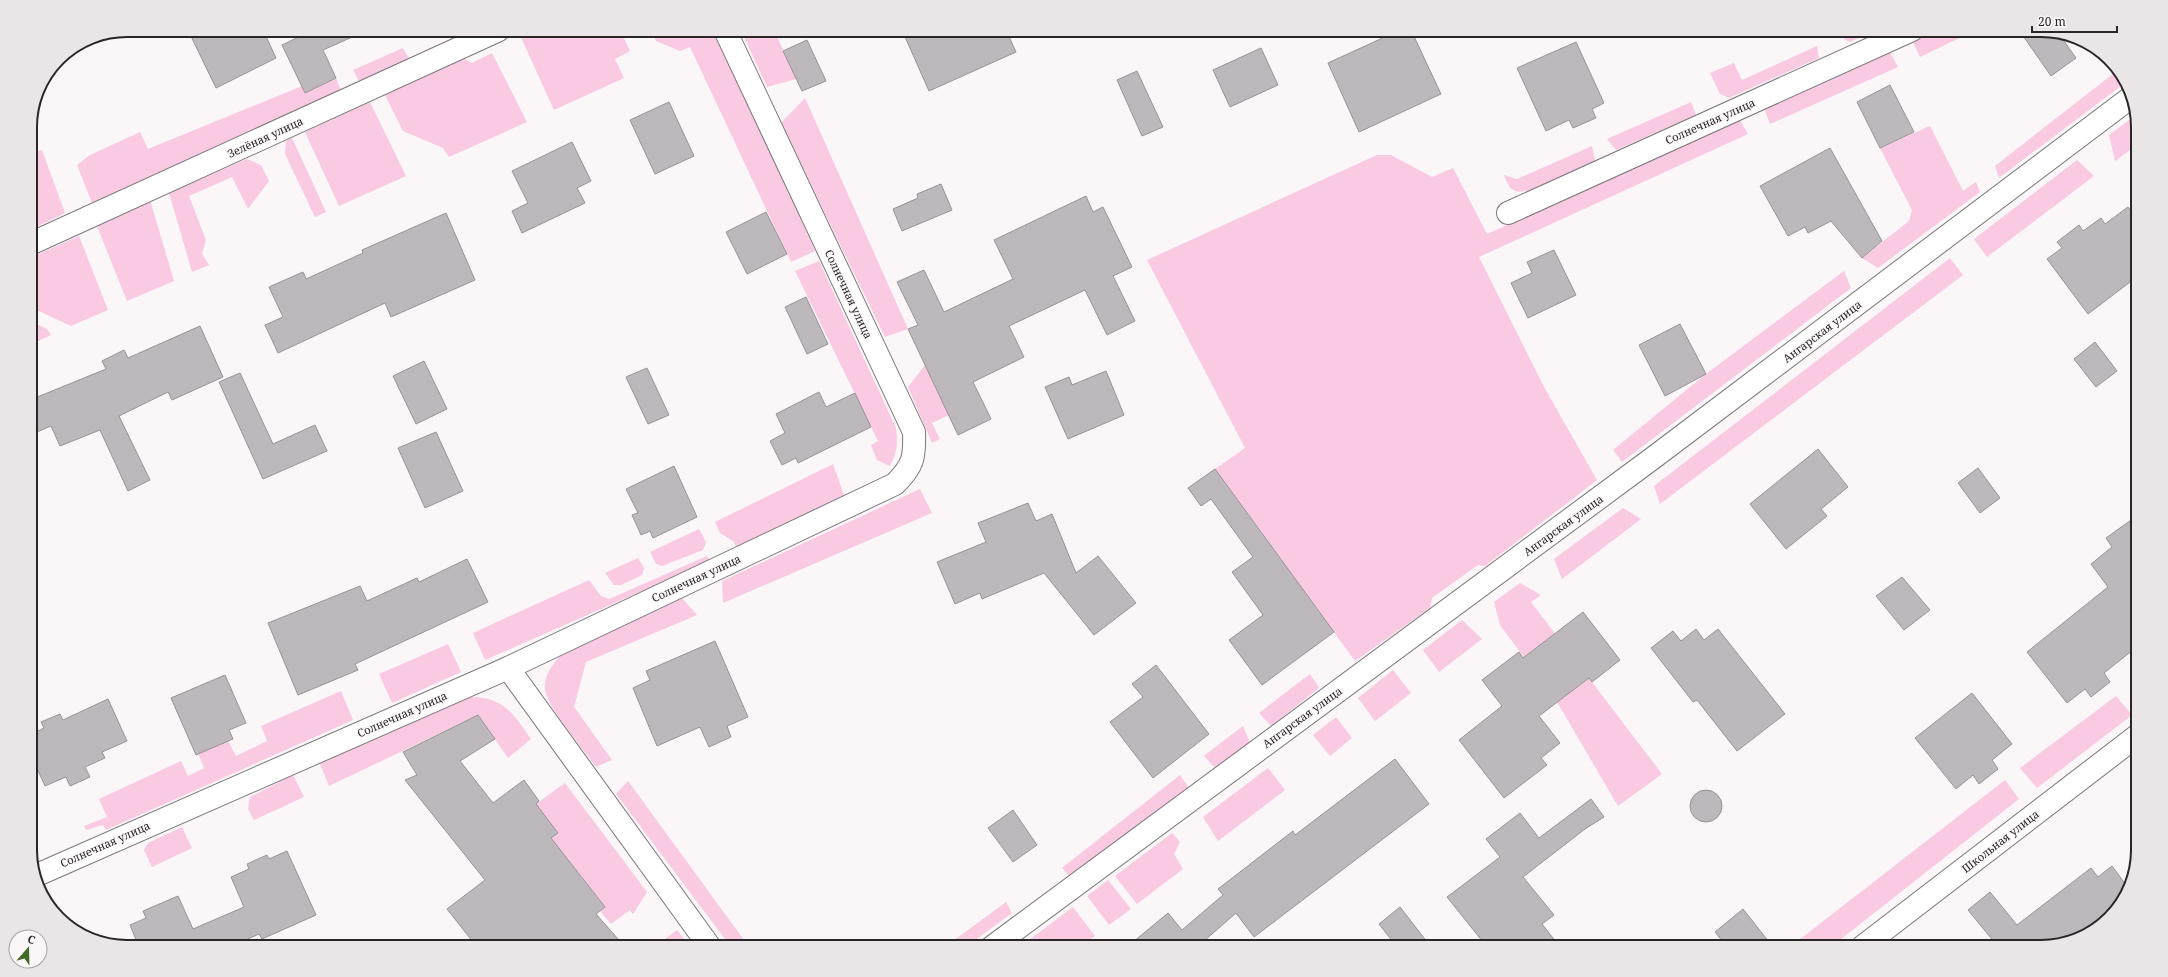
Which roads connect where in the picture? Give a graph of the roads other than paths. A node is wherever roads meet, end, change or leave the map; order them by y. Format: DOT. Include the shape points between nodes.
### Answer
graph roads {
  1 [pos="484,37"];
  2 [pos="728,37"];
  3 [pos="1896,37"];
  4 [pos="2127,101"];
  5 [pos="1508,212"];
  6 [pos="37,241"];
  7 [pos="508,668"];
  8 [pos="2131,740"];
  9 [pos="41,873"];
  10 [pos="705,940"];
  11 [pos="1001,940"];
  12 [pos="1871,940"];
  1 -- 6 [label="street, Зелёная улица"];
  2 -- 7 [label="street, Солнечная улица" via="914,432 915,452 909,470 895,484"];
  3 -- 5 [label="street, Солнечная улица"];
  4 -- 11 [label="street, Ангарская улица" via="1654,458"];
  7 -- 9 [label="street, Солнечная улица"];
  7 -- 10 [label="street"];
  8 -- 12 [label="street, Школьная улица"];
}
